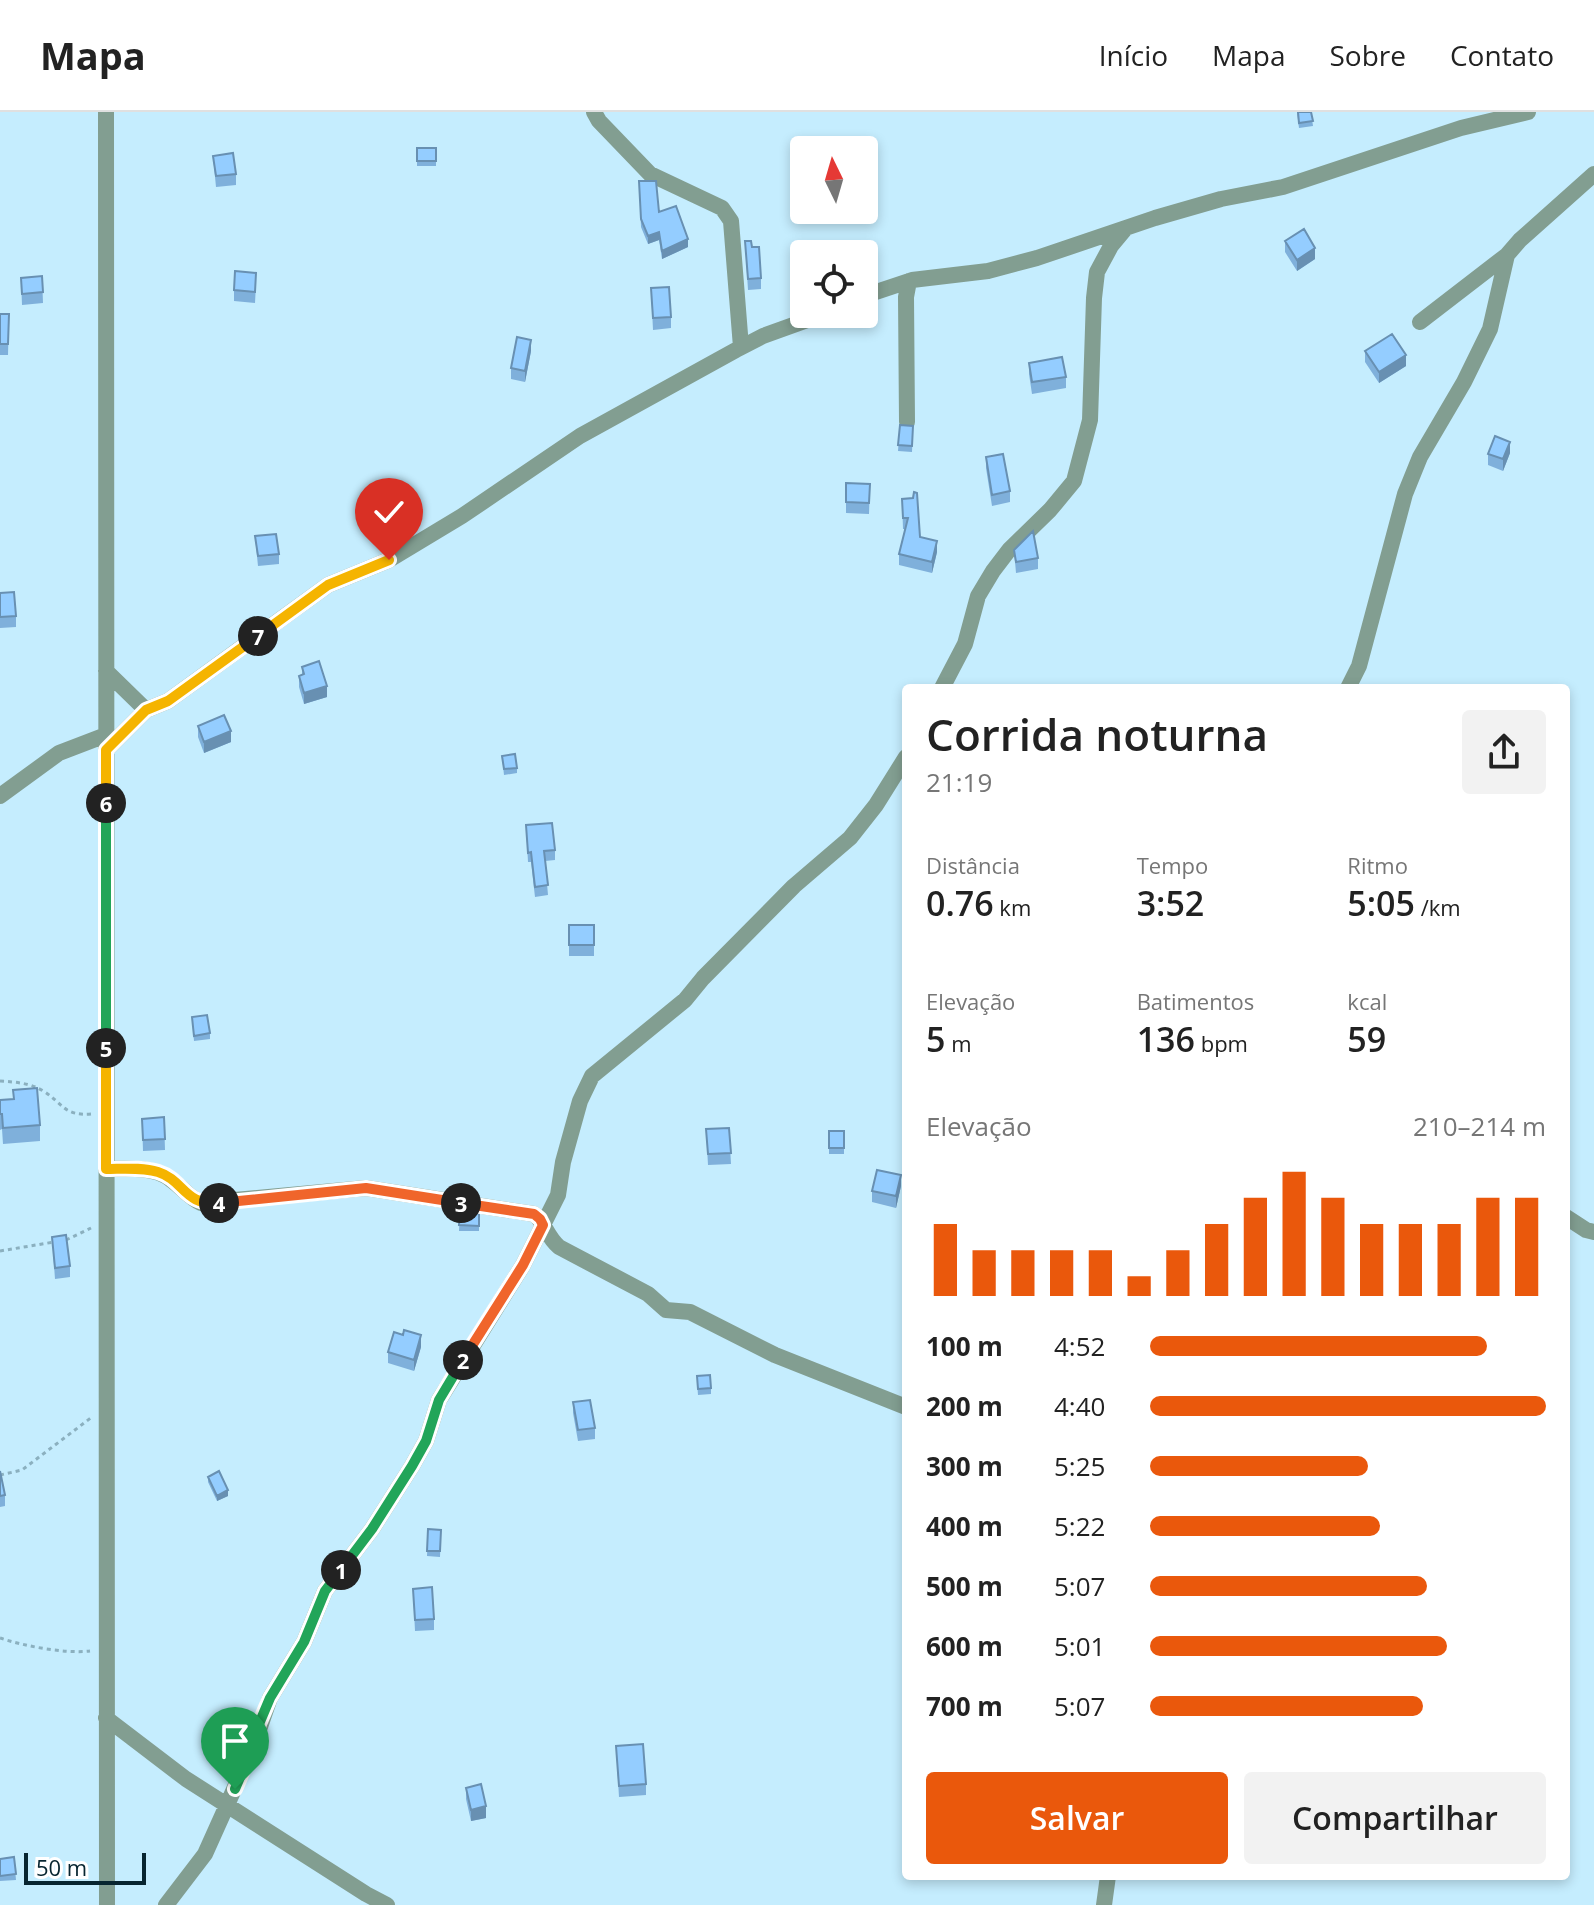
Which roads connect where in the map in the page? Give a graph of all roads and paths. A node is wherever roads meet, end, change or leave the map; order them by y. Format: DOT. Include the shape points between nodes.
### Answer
graph roads {
  1 [pos="106,112"];
  2 [pos="594,112"];
  3 [pos="1521,113"];
  4 [pos="1594,174"];
  5 [pos="1126,228"];
  6 [pos="1507,255"];
  7 [pos="909,281"];
  8 [pos="878,291"];
  9 [pos="1420,322"];
  10 [pos="790,328"];
  11 [pos="741,347"];
  12 [pos="907,422"];
  13 [pos="106,671"];
  14 [pos="944,684"];
  15 [pos="1350,684"];
  16 [pos="146,710"];
  17 [pos="106,742"];
  18 [pos="902,763"];
  19 [pos="0,796"];
  20 [pos="0,1081"];
  21 [pos="106,1114"];
  22 [pos="106,1169"];
  23 [pos="1570,1220"];
  24 [pos="105,1221"];
  25 [pos="543,1225"];
  26 [pos="1594,1232"];
  27 [pos="0,1251"];
  28 [pos="902,1405"];
  29 [pos="106,1411"];
  30 [pos="0,1475"];
  31 [pos="0,1638"];
  32 [pos="106,1651"];
  33 [pos="106,1718"];
  34 [pos="227,1805"];
  35 [pos="1107,1880"];
  36 [pos="107,1905"];
  37 [pos="166,1905"];
  38 [pos="387,1905"];
  39 [pos="1104,1905"];
  1 -- 13 [label="street"];
  2 -- 11 [label="street" via="650,174 728,213"];
  3 -- 5 [label="street" via="1283,187 1221,199"];
  4 -- 6 [label="street"];
  5 -- 7 [label="street" via="988,271"];
  5 -- 14 [label="street" via="1097,272 1090,420 1074,481 993,571"];
  6 -- 9 [label="street"];
  6 -- 15 [label="street" via="1490,329 1405,494"];
  7 -- 8 [label="street"];
  7 -- 12 [label="street"];
  10 -- 11 [label="street"];
  11 -- 16 [label="street" via="580,436 389,560 328,585 168,701"];
  13 -- 16 [label="street"];
  13 -- 17 [label="street"];
  16 -- 17 [label="street"];
  17 -- 19 [label="street" via="59,753"];
  17 -- 21 [label="street"];
  18 -- 25 [label="street" via="850,838 794,886 685,1000 592,1076 580,1101 558,1195"];
  20 -- 21 [label="path" via="24,1082 81,1115"];
  21 -- 22 [label="street"];
  22 -- 24 [label="street"];
  22 -- 25 [label="street" via="159,1172 201,1203 366,1188 534,1214"];
  23 -- 26 [label="street"];
  24 -- 27 [label="path" via="71,1239"];
  24 -- 29 [label="street"];
  25 -- 28 [label="street" via="559,1247 648,1294 666,1310 690,1312 775,1355"];
  25 -- 34 [label="street" via="439,1400 412,1466 325,1591 304,1642 270,1698"];
  29 -- 30 [label="path" via="22,1470"];
  29 -- 32 [label="street"];
  31 -- 32 [label="path" via="77,1653"];
  32 -- 33 [label="street"];
  33 -- 34 [label="street" via="156,1759"];
  33 -- 36 [label="street"];
  34 -- 37 [label="street" via="205,1854"];
  34 -- 38 [label="street"];
  35 -- 39 [label="street"];
}
